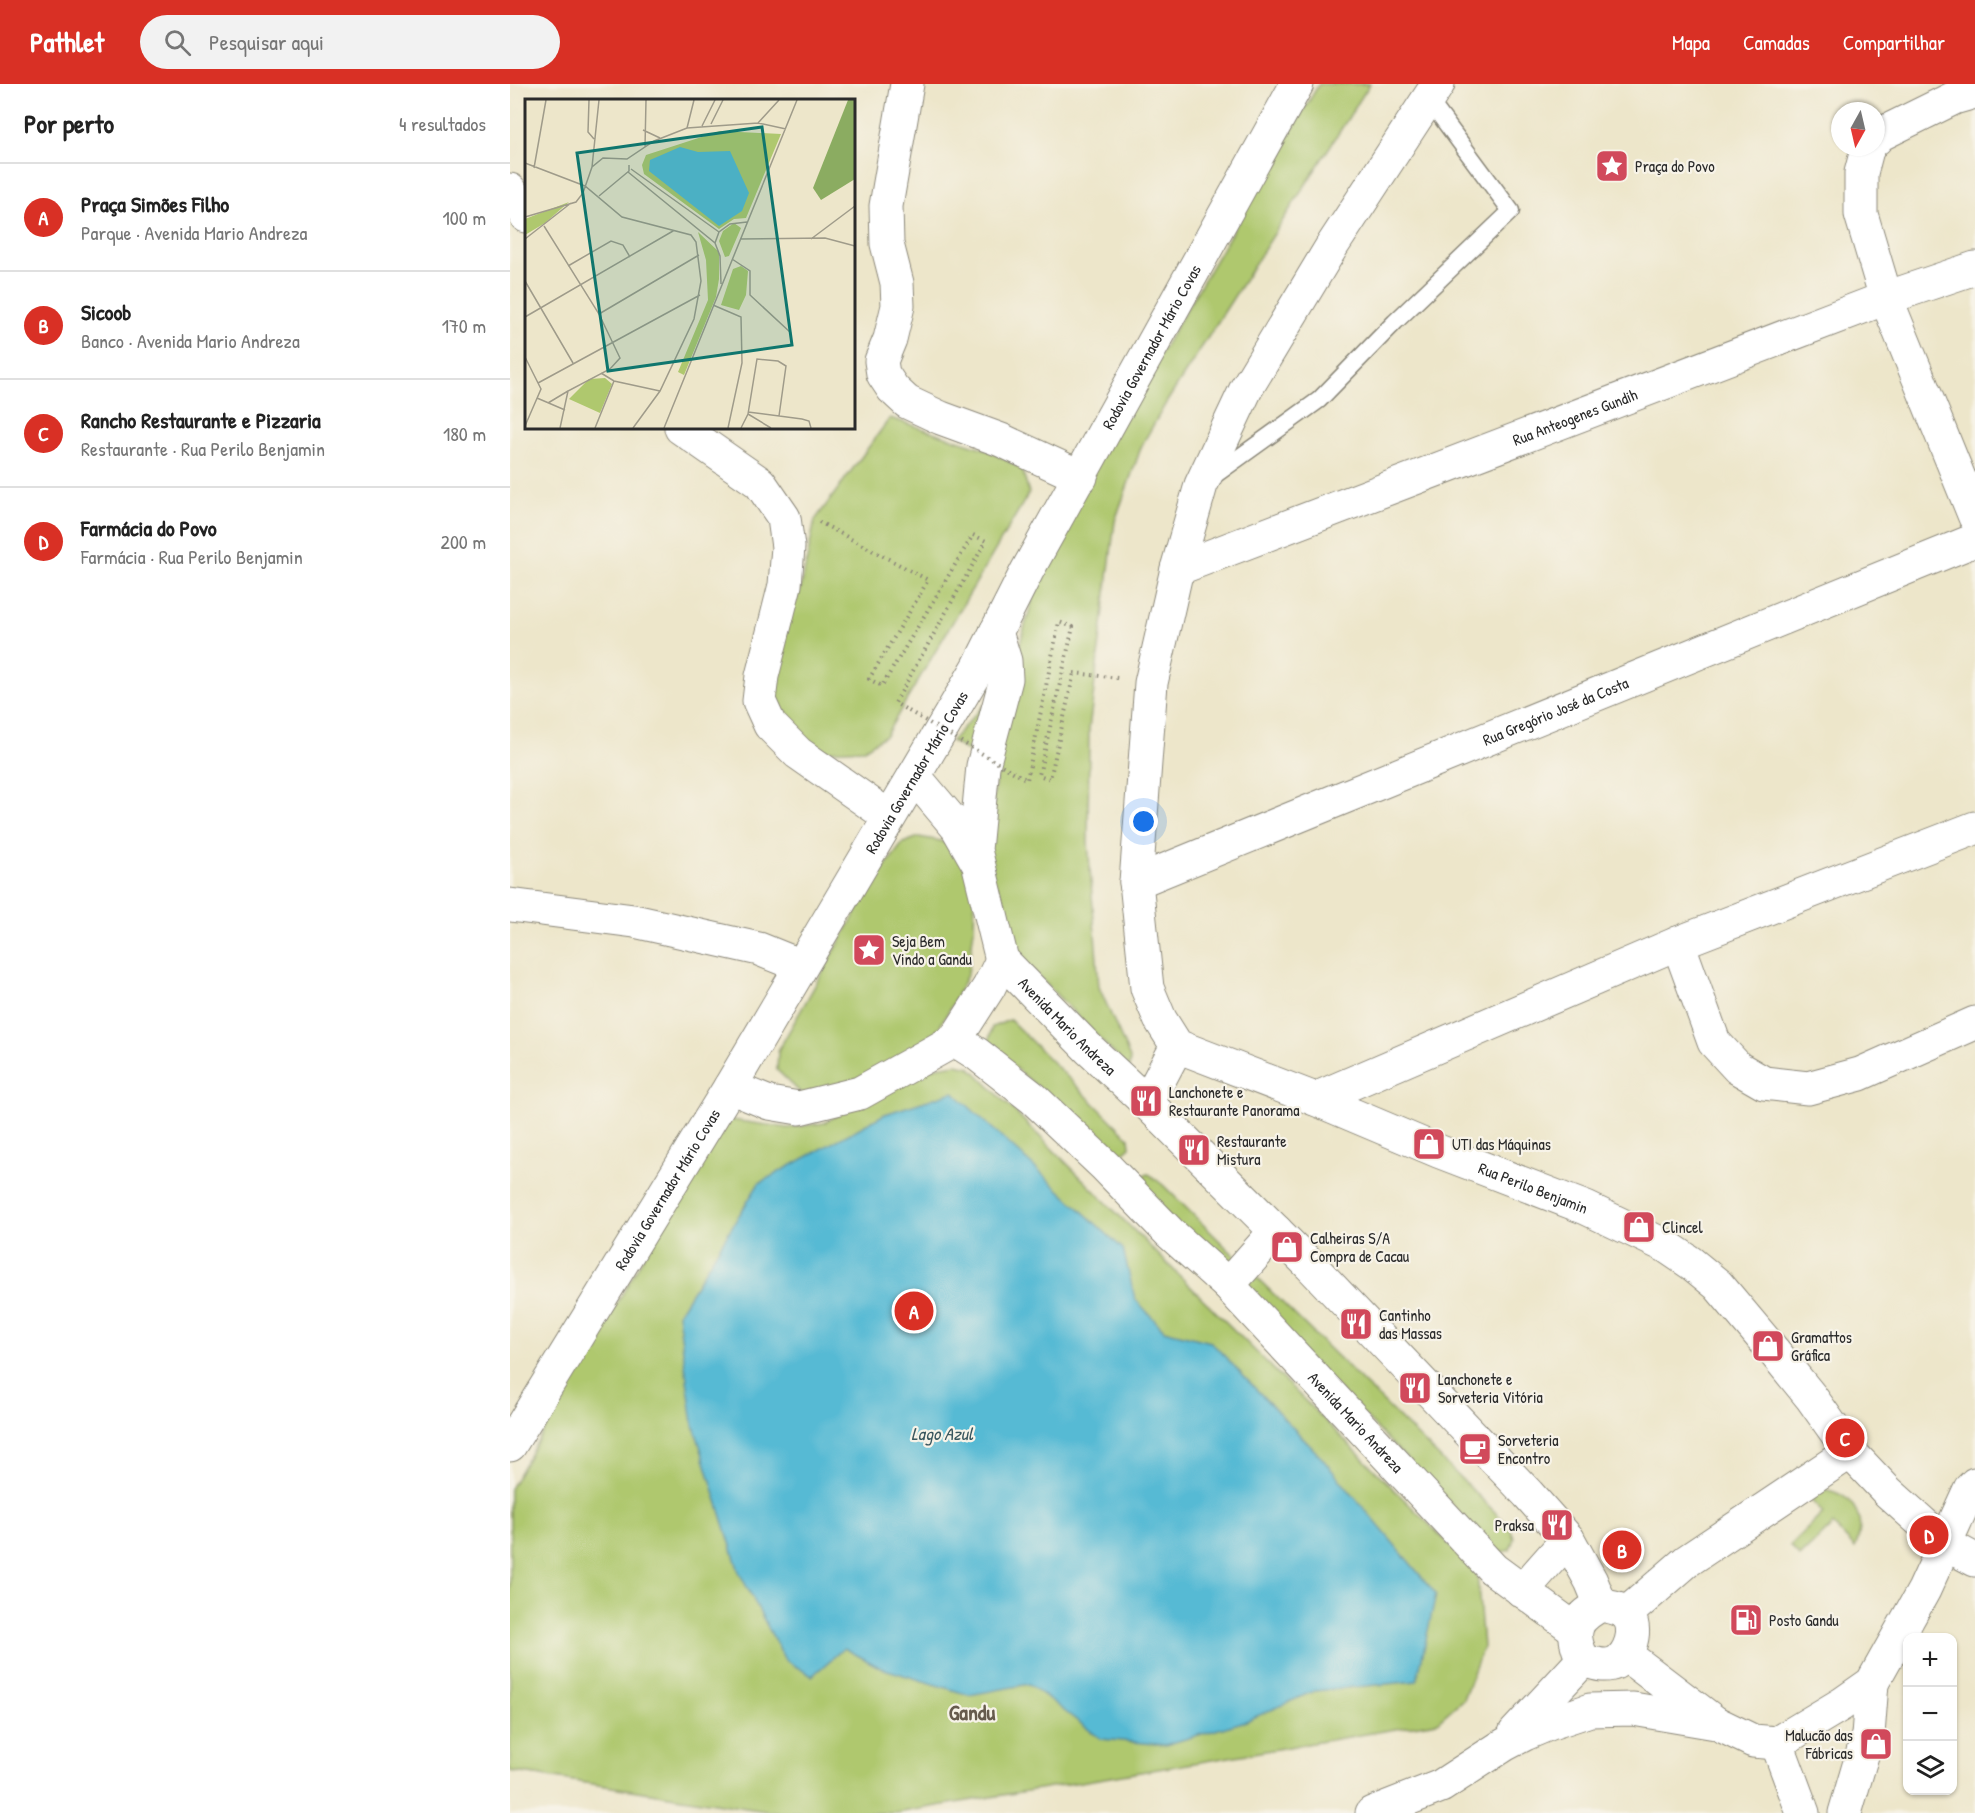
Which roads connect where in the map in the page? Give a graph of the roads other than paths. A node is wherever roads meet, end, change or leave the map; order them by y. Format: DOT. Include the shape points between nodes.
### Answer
graph roads {
  1 [pos="908,84"];
  2 [pos="1297,84"];
  3 [pos="1433,92"];
  4 [pos="1975,92"];
  5 [pos="1885,132"];
  6 [pos="1865,156"];
  7 [pos="510,190"];
  8 [pos="525,214"];
  9 [pos="1975,268"];
  10 [pos="1886,298"];
  11 [pos="682,429"];
  12 [pos="1081,477"];
  13 [pos="1202,484"];
  14 [pos="1975,517"];
  15 [pos="1975,540"];
  16 [pos="1177,569"];
  17 [pos="996,632"];
  18 [pos="914,776"];
  19 [pos="888,816"];
  20 [pos="1975,828"];
  21 [pos="975,860"];
  22 [pos="1136,882"];
  23 [pos="510,905"];
  24 [pos="1678,944"];
  25 [pos="1002,960"];
  26 [pos="801,966"];
  27 [pos="1975,1023"];
  28 [pos="955,1040"];
  29 [pos="1177,1046"];
  30 [pos="730,1087"];
  31 [pos="1315,1099"];
  32 [pos="1147,1103"];
  33 [pos="1276,1231"];
  34 [pos="1228,1285"];
  35 [pos="510,1445"];
  36 [pos="1850,1452"];
  37 [pos="1975,1484"];
  38 [pos="1568,1539"];
  39 [pos="1947,1545"];
  40 [pos="1975,1560"];
  41 [pos="1522,1591"];
  42 [pos="1614,1609"];
  43 [pos="1579,1645"];
  44 [pos="1626,1655"];
  45 [pos="1872,1683"];
  46 [pos="1716,1723"];
  47 [pos="1777,1743"];
  48 [pos="1504,1745"];
  49 [pos="1443,1800"];
  50 [pos="1372,1813"];
  51 [pos="1803,1813"];
  52 [pos="1845,1813"];
  1 -- 12 [label="main road" via="886,206 887,244 897,283 898,306 881,361 883,374 907,402"];
  2 -- 12 [label="main road, Rodovia Governador Mário Covas"];
  3 -- 13 [label="main road" via="1332,246 1246,389"];
  3 -- 13 [label="lane" via="1511,211 1319,400"];
  4 -- 5 [label="main road" via="1954,98"];
  6 -- 10 [label="main road" via="1861,214"];
  7 -- 8 [label="main road"];
  9 -- 10 [label="main road, Rua Anteogenes Gundih"];
  10 -- 14 [label="main road"];
  10 -- 16 [label="main road, Rua Anteogenes Gundih"];
  11 -- 19 [label="main road" via="760,483 784,518 788,547 785,585 759,701 770,725 798,753"];
  12 -- 17 [label="main road, Rodovia Governador Mário Covas"];
  13 -- 16 [label="main road"];
  15 -- 22 [label="main road, Rua Gregório José da Costa"];
  16 -- 22 [label="main road" via="1151,683"];
  17 -- 18 [label="main road, Rodovia Governador Mário Covas"];
  17 -- 21 [label="main road, Avenida Mario Andreza" via="1006,679 983,766"];
  18 -- 19 [label="main road, Rodovia Governador Mário Covas"];
  18 -- 21 [label="main road" via="957,827"];
  19 -- 26 [label="main road, Rodovia Governador Mário Covas"];
  20 -- 24 [label="main road"];
  21 -- 25 [label="main road, Avenida Mario Andreza"];
  22 -- 29 [label="main road" via="1147,988"];
  23 -- 26 [label="main road" via="634,921 759,949"];
  24 -- 27 [label="main road" via="1714,1042 1738,1068 1764,1083 1808,1088 1860,1074"];
  24 -- 31 [label="main road"];
  25 -- 28 [label="main road"];
  25 -- 32 [label="main road, Avenida Mario Andreza"];
  26 -- 30 [label="main road, Rodovia Governador Mário Covas"];
  28 -- 30 [label="main road" via="860,1092 799,1108 769,1103"];
  28 -- 34 [label="main road, Avenida Mario Andreza" via="1033,1098"];
  29 -- 31 [label="main road, Rua Perilo Benjamin"];
  29 -- 32 [label="main road"];
  30 -- 35 [label="main road, Rodovia Governador Mário Covas"];
  31 -- 36 [label="main road, Rua Perilo Benjamin" via="1586,1208 1666,1246 1718,1285 1811,1397"];
  32 -- 33 [label="main road, Avenida Mario Andreza"];
  33 -- 34 [label="main road"];
  33 -- 38 [label="main road, Avenida Mario Andreza"];
  34 -- 41 [label="main road, Avenida Mario Andreza" via="1493,1569"];
  36 -- 39 [label="main road, Rua Perilo Benjamin"];
  36 -- 42 [label="main road"];
  37 -- 39 [label="main road"];
  38 -- 41 [label="main road"];
  38 -- 42 [label="main road, Avenida Mario Andreza" via="1591,1581"];
  39 -- 40 [label="main road, Rua Perilo Benjamin"];
  39 -- 45 [label="main road"];
  41 -- 43 [label="main road, Avenida Mario Andreza"];
  42 -- 43 [label="main road" via="1589,1611 1579,1620"];
  42 -- 44 [label="main road" via="1632,1624"];
  43 -- 44 [label="main road" via="1601,1666 1615,1664"];
  43 -- 48 [label="main road"];
  44 -- 46 [label="main road"];
  45 -- 47 [label="main road"];
  45 -- 52 [label="main road" via="1868,1736"];
  46 -- 47 [label="main road" via="1753,1741"];
  46 -- 48 [label="main road" via="1633,1709 1590,1710"];
  47 -- 51 [label="main road"];
  48 -- 49 [label="main road"];
  49 -- 50 [label="main road"];
}
